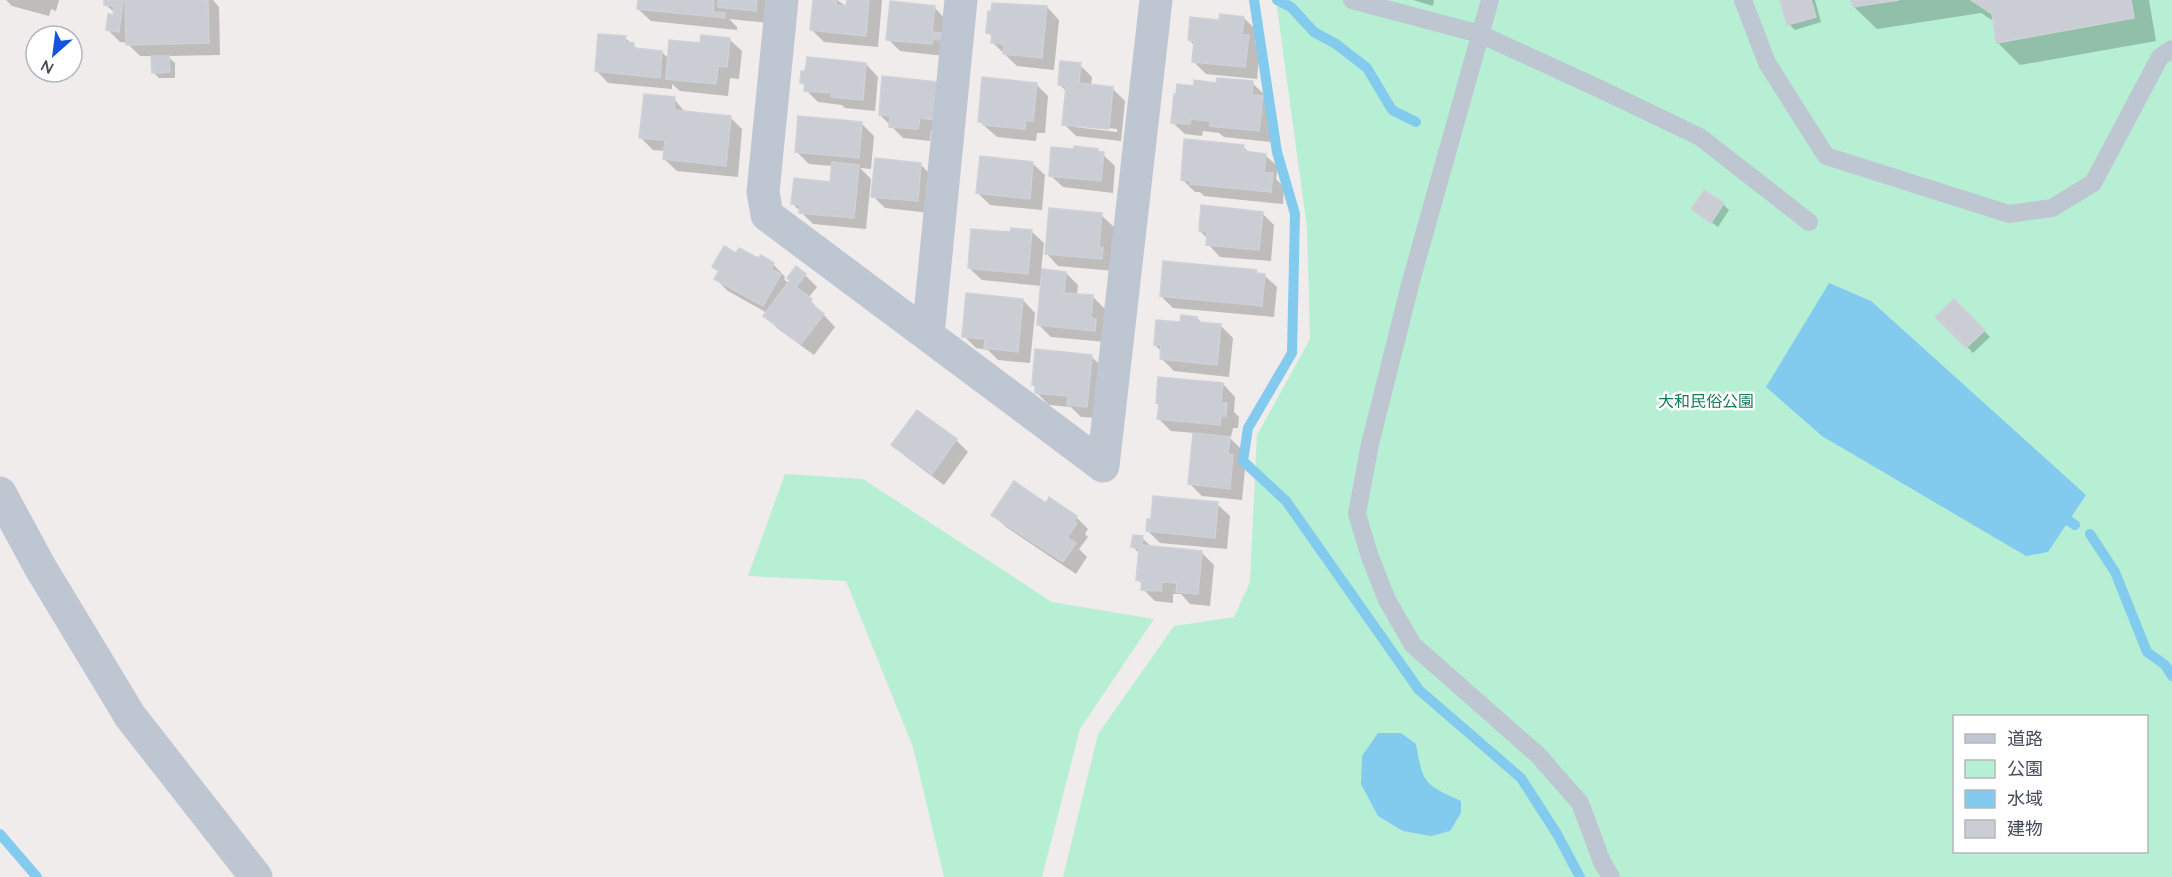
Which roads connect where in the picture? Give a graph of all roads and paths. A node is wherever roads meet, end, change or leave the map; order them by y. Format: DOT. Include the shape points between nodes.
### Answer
graph roads {
  1 [pos="782,0"];
  2 [pos="961,0"];
  3 [pos="1156,0"];
  4 [pos="1352,0"];
  5 [pos="1490,0"];
  6 [pos="1743,0"];
  7 [pos="1480,34"];
  8 [pos="2172,49"];
  9 [pos="1809,222"];
  10 [pos="928,335"];
  11 [pos="0,493"];
  12 [pos="256,877"];
  13 [pos="1611,877"];
  1 -- 10 [label="street" via="763,192 767,215"];
  2 -- 10 [label="street"];
  3 -- 10 [label="street" via="1103,466"];
  4 -- 7 [label="lane"];
  5 -- 7 [label="lane"];
  6 -- 8 [label="lane" via="1767,63 1826,156 2009,214 2052,208 2092,183 2160,57"];
  7 -- 9 [label="lane" via="1700,137"];
  7 -- 13 [label="lane" via="1411,281 1370,444 1357,514 1387,600 1413,645 1538,755 1580,803"];
  11 -- 12 [label="street" via="130,716"];
}
